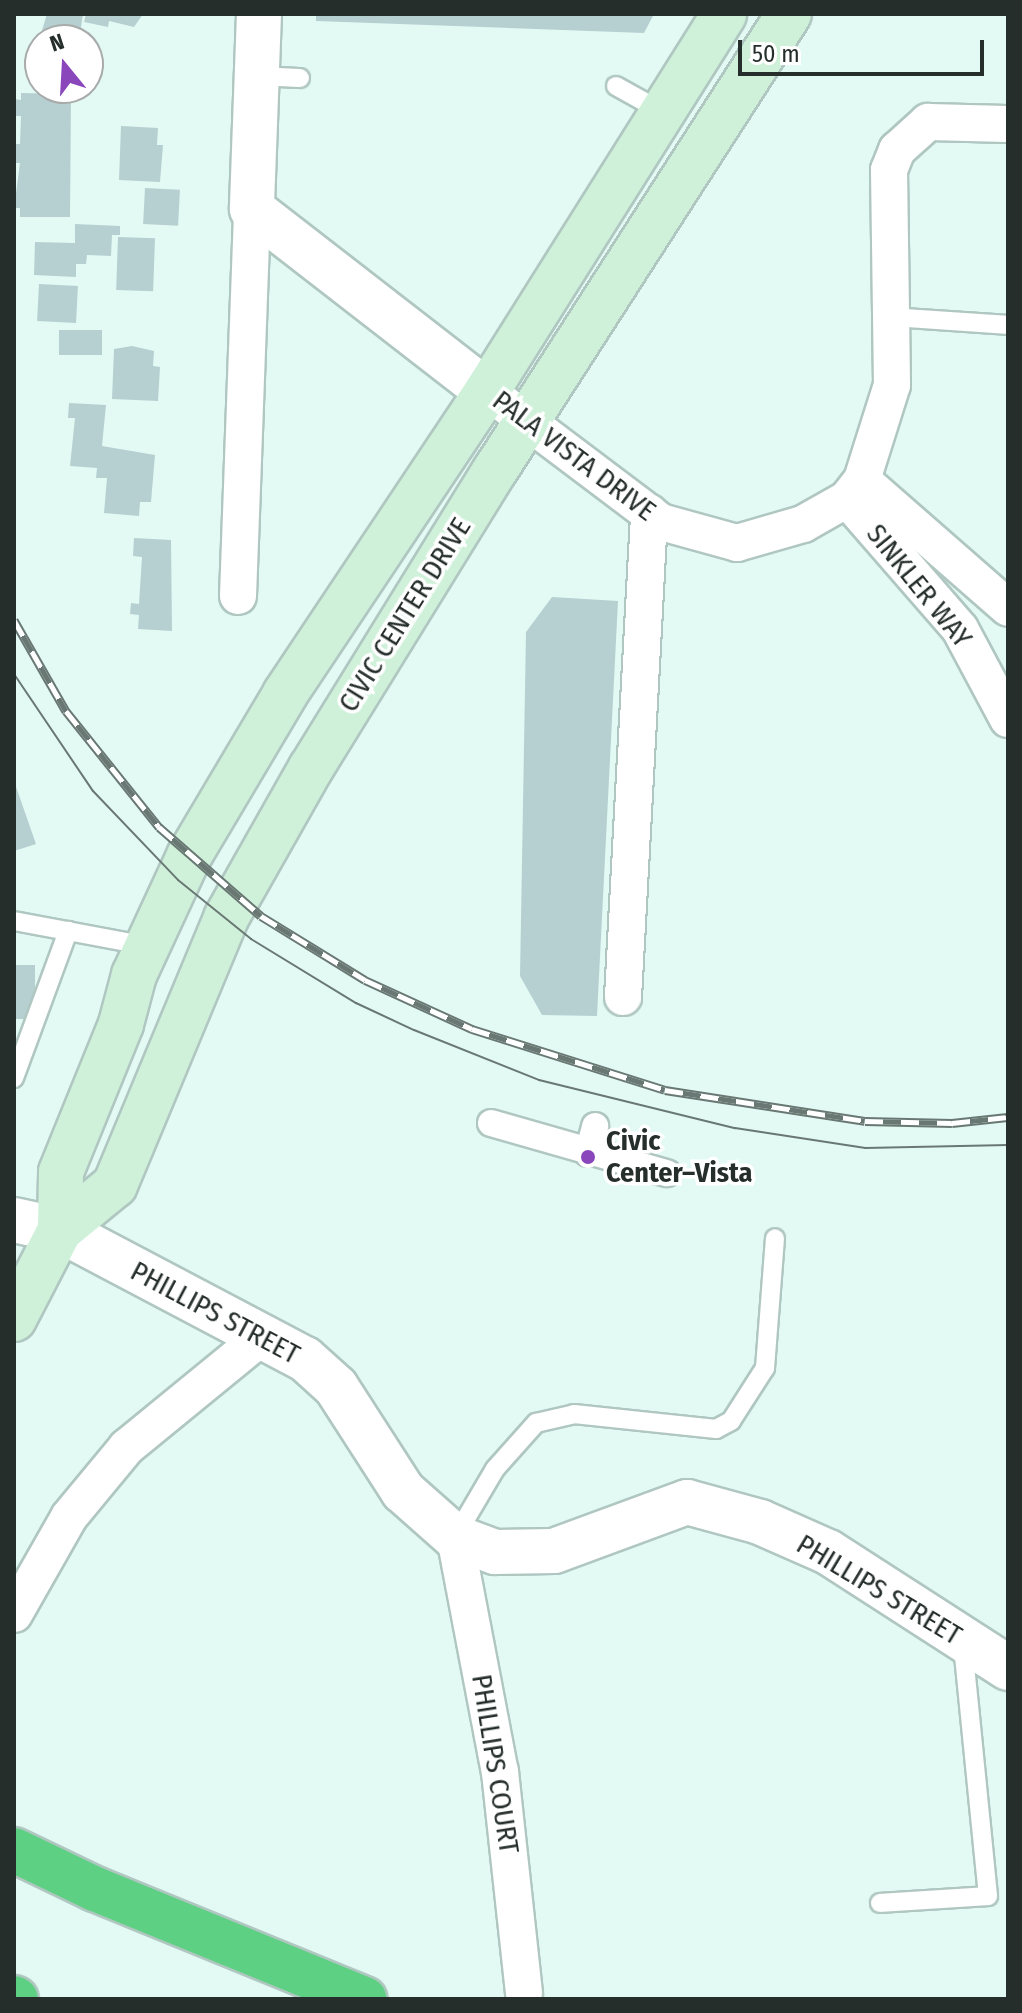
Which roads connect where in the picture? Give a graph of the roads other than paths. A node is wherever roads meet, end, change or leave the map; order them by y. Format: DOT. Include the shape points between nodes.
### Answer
graph roads {
  1 [pos="259,14"];
  2 [pos="724,14"];
  3 [pos="789,14"];
  4 [pos="257,76"];
  5 [pos="300,78"];
  6 [pos="616,86"];
  7 [pos="664,112"];
  8 [pos="1008,124"];
  9 [pos="252,209"];
  10 [pos="891,317"];
  11 [pos="1008,325"];
  12 [pos="487,391"];
  13 [pos="526,423"];
  14 [pos="855,489"];
  15 [pos="649,513"];
  16 [pos="238,596"];
  17 [pos="1008,608"];
  18 [pos="1008,719"];
  19 [pos="14,921"];
  20 [pos="68,931"];
  21 [pos="148,946"];
  22 [pos="623,997"];
  23 [pos="14,1078"];
  24 [pos="491,1123"];
  25 [pos="595,1126"];
  26 [pos="588,1153"];
  27 [pos="667,1173"];
  28 [pos="14,1220"];
  29 [pos="60,1230"];
  30 [pos="775,1238"];
  31 [pos="14,1319"];
  32 [pos="265,1334"];
  33 [pos="455,1537"];
  34 [pos="14,1614"];
  35 [pos="963,1641"];
  36 [pos="1008,1668"];
  37 [pos="14,1850"];
  38 [pos="880,1903"];
  39 [pos="524,1993"];
  40 [pos="364,1999"];
  1 -- 4 [label="street"];
  2 -- 7 [label="main road, CIVIC CENTER DRIVE"];
  3 -- 13 [label="main road, CIVIC CENTER DRIVE"];
  4 -- 5 [label="lane"];
  4 -- 9 [label="street"];
  6 -- 7 [label="lane"];
  7 -- 12 [label="main road, CIVIC CENTER DRIVE"];
  8 -- 10 [label="street" via="928,122 897,150 889,170"];
  9 -- 12 [label="street, PALA VISTA DRIVE"];
  9 -- 16 [label="street"];
  10 -- 11 [label="lane"];
  10 -- 14 [label="street" via="892,385"];
  12 -- 13 [label="street, PALA VISTA DRIVE"];
  12 -- 21 [label="main road, CIVIC CENTER DRIVE" via="285,694 189,856"];
  13 -- 15 [label="street, PALA VISTA DRIVE"];
  13 -- 29 [label="main road, CIVIC CENTER DRIVE" via="367,675 237,896 115,1185"];
  14 -- 15 [label="street, PALA VISTA DRIVE" via="776,535 737,543 703,536"];
  14 -- 17 [label="street"];
  14 -- 18 [label="street, SINKLER WAY" via="960,629"];
  15 -- 22 [label="street"];
  19 -- 20 [label="lane"];
  20 -- 21 [label="lane"];
  20 -- 23 [label="lane"];
  21 -- 29 [label="main road, CIVIC CENTER DRIVE" via="61,1172"];
  24 -- 26 [label="street"];
  25 -- 26 [label="street"];
  26 -- 27 [label="street"];
  28 -- 29 [label="street, PHILLIPS STREET"];
  29 -- 31 [label="main road, CIVIC CENTER DRIVE"];
  29 -- 32 [label="street, PHILLIPS STREET"];
  30 -- 33 [label="lane" via="765,1368 731,1421 716,1429 574,1414 536,1423 495,1469"];
  32 -- 33 [label="street, PHILLIPS STREET" via="326,1376 403,1491"];
  32 -- 34 [label="street" via="127,1447 69,1517"];
  33 -- 35 [label="street, PHILLIPS STREET" via="495,1552 554,1551 687,1502 760,1522 828,1552"];
  33 -- 39 [label="street, PHILLIPS COURT" via="500,1772"];
  35 -- 36 [label="street, PHILLIPS STREET"];
  35 -- 38 [label="lane" via="988,1896"];
  37 -- 40 [label="highway" via="95,1889"];
}
